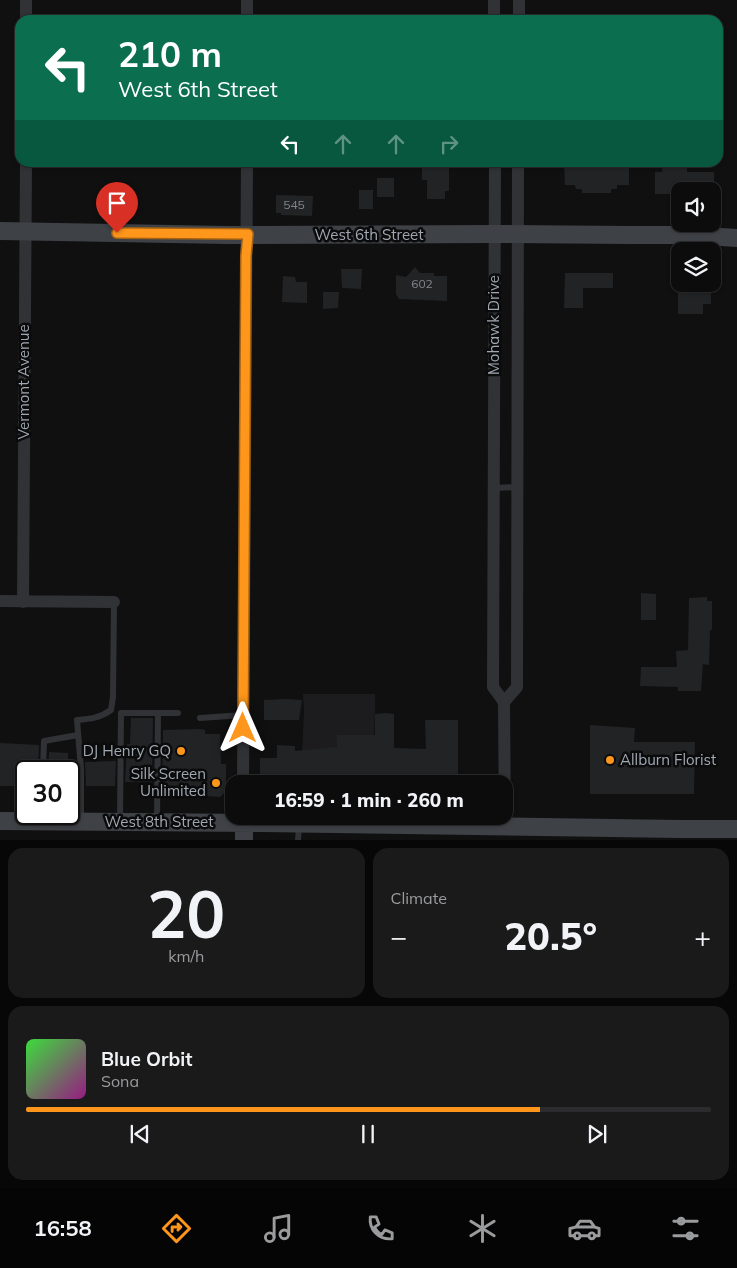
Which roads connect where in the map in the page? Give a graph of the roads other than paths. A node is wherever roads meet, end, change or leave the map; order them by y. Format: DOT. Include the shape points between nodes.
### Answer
graph roads {
  1 [pos="26,0"];
  2 [pos="247,0"];
  3 [pos="494,0"];
  4 [pos="519,0"];
  5 [pos="26,15"];
  6 [pos="247,15"];
  7 [pos="494,15"];
  8 [pos="519,15"];
  9 [pos="26,167"];
  10 [pos="247,167"];
  11 [pos="495,167"];
  12 [pos="518,167"];
  13 [pos="0,231"];
  14 [pos="26,231"];
  15 [pos="248,234"];
  16 [pos="494,234"];
  17 [pos="518,234"];
  18 [pos="737,238"];
  19 [pos="494,488"];
  20 [pos="517,488"];
  21 [pos="0,602"];
  22 [pos="23,602"];
  23 [pos="114,602"];
  24 [pos="504,702"];
  25 [pos="158,713"];
  26 [pos="178,713"];
  27 [pos="243,715"];
  28 [pos="200,718"];
  29 [pos="78,735"];
  30 [pos="43,760"];
  31 [pos="243,775"];
  32 [pos="15,820"];
  33 [pos="225,820"];
  34 [pos="0,821"];
  35 [pos="81,822"];
  36 [pos="120,822"];
  37 [pos="157,822"];
  38 [pos="244,825"];
  39 [pos="266,825"];
  40 [pos="505,827"];
  41 [pos="737,829"];
  42 [pos="298,832"];
  43 [pos="244,840"];
  1 -- 5 [label="street"];
  2 -- 6 [label="street"];
  3 -- 7 [label="street"];
  4 -- 8 [label="street"];
  9 -- 14 [label="street, Vermont Avenue"];
  10 -- 15 [label="street"];
  11 -- 16 [label="street, Mohawk Drive"];
  12 -- 17 [label="street, Mohawk Drive"];
  13 -- 14 [label="street, West 6th Street"];
  14 -- 15 [label="street, West 6th Street"];
  14 -- 22 [label="street, Vermont Avenue"];
  15 -- 16 [label="street, West 6th Street"];
  15 -- 27 [label="street"];
  16 -- 17 [label="street, West 6th Street"];
  16 -- 19 [label="street, Mohawk Drive"];
  17 -- 18 [label="street, West 6th Street"];
  17 -- 20 [label="street, Mohawk Drive"];
  19 -- 20 [label="lane"];
  19 -- 24 [label="street, Mohawk Drive" via="493,687"];
  20 -- 24 [label="street, Mohawk Drive" via="517,687"];
  21 -- 22 [label="street"];
  22 -- 23 [label="street"];
  23 -- 29 [label="lane" via="111,710 104,715 77,720"];
  24 -- 40 [label="street, Mohawk Drive"];
  25 -- 26 [label="lane"];
  25 -- 36 [label="lane" via="121,713"];
  25 -- 37 [label="lane"];
  27 -- 28 [label="lane"];
  27 -- 31 [label="street"];
  29 -- 30 [label="lane" via="44,741"];
  29 -- 35 [label="lane"];
  32 -- 34 [label="street, West 8th Street"];
  33 -- 37 [label="street, West 8th Street"];
  35 -- 36 [label="street, West 8th Street"];
  36 -- 37 [label="street, West 8th Street"];
  38 -- 43 [label="street"];
  39 -- 42 [label="street, West 8th Street"];
  40 -- 41 [label="street, West 8th Street"];
  40 -- 42 [label="street, West 8th Street"];
}
